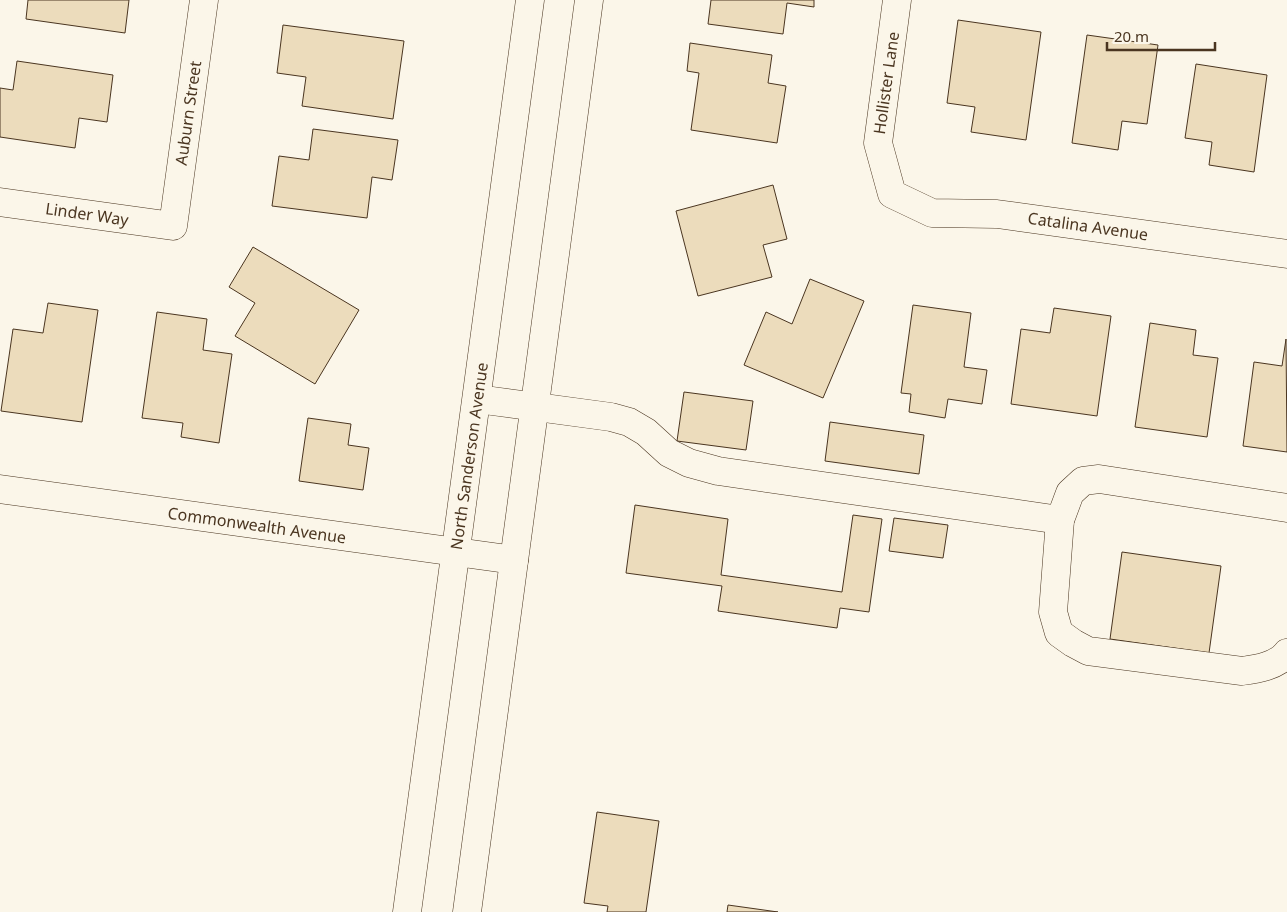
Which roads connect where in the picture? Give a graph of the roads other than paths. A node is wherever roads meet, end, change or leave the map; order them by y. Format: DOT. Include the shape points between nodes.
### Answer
graph roads {
  1 [pos="204,0"];
  2 [pos="530,0"];
  3 [pos="589,0"];
  4 [pos="897,0"];
  5 [pos="892,194"];
  6 [pos="0,202"];
  7 [pos="173,226"];
  8 [pos="1287,254"];
  9 [pos="477,399"];
  10 [pos="535,407"];
  11 [pos="0,489"];
  12 [pos="1287,508"];
  13 [pos="1060,520"];
  14 [pos="456,552"];
  15 [pos="514,560"];
  16 [pos="1287,653"];
  17 [pos="407,912"];
  18 [pos="467,912"];
  1 -- 7 [label="main road, Auburn Street"];
  2 -- 9 [label="main road, North Sanderson Avenue"];
  3 -- 10 [label="main road"];
  4 -- 5 [label="main road, Hollister Lane" via="878,143"];
  5 -- 8 [label="main road, Catalina Avenue" via="932,212 997,214"];
  6 -- 7 [label="main road, Linder Way"];
  9 -- 10 [label="main road"];
  9 -- 14 [label="main road, North Sanderson Avenue"];
  10 -- 13 [label="main road" via="629,422 646,432 669,453 718,471"];
  10 -- 15 [label="main road"];
  11 -- 14 [label="main road, Commonwealth Avenue"];
  12 -- 13 [label="main road" via="1099,479 1083,481 1070,493"];
  13 -- 16 [label="main road" via="1053,612 1059,633 1073,643 1088,651 1242,671 1260,669"];
  14 -- 15 [label="main road, Commonwealth Avenue"];
  14 -- 17 [label="main road, North Sanderson Avenue"];
  15 -- 18 [label="main road"];
}
